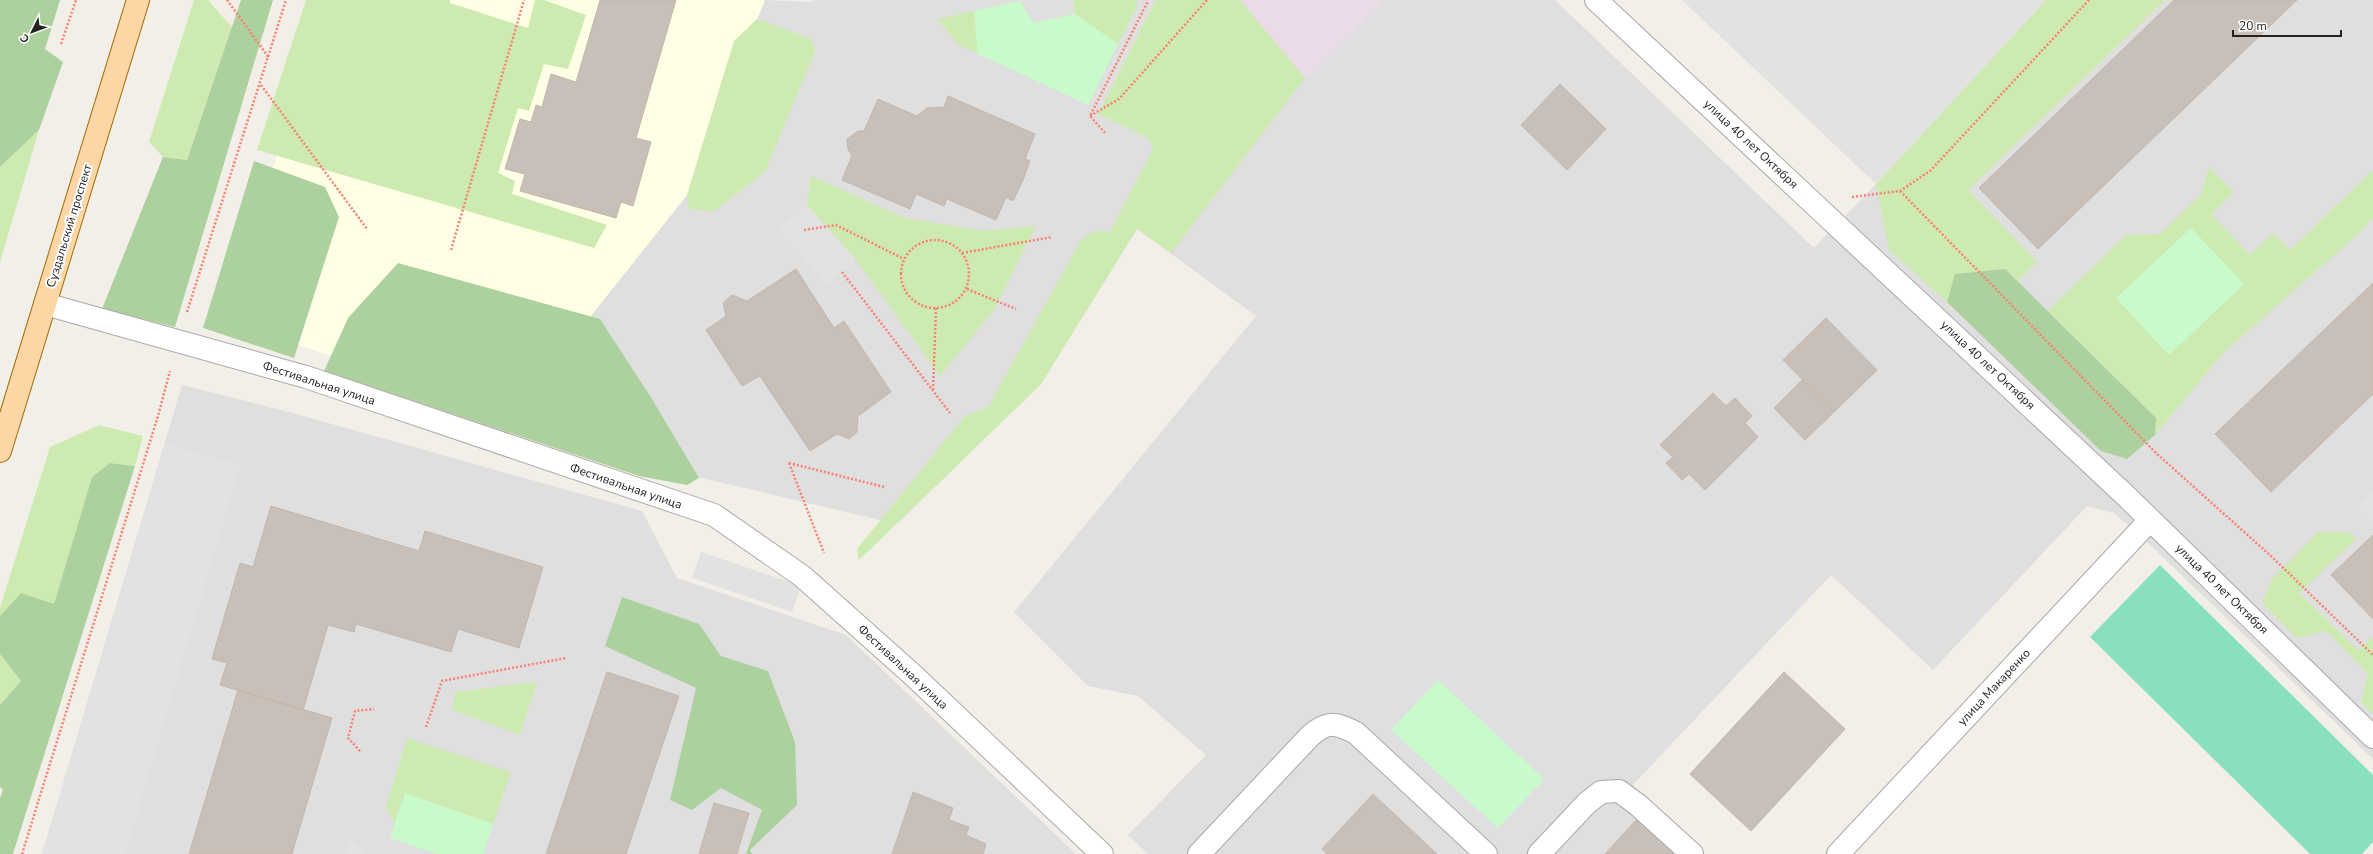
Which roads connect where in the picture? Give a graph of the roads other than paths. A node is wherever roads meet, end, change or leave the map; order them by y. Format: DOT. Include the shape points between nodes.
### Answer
graph roads {
  1 [pos="138,0"];
  2 [pos="1596,0"];
  3 [pos="45,304"];
  4 [pos="0,451"];
  5 [pos="2150,520"];
  6 [pos="2373,737"];
  7 [pos="1102,854"];
  8 [pos="1198,854"];
  9 [pos="1486,854"];
  10 [pos="1539,854"];
  11 [pos="1692,854"];
  12 [pos="1838,854"];
  1 -- 3 [label="main road, Суздальский проспект"];
  2 -- 5 [label="street, улица 40 лет Октября"];
  3 -- 4 [label="main road, Суздальский проспект"];
  3 -- 7 [label="street, Фестивальная улица" via="306,377 714,515 802,576 914,676"];
  5 -- 6 [label="street, улица 40 лет Октября" via="2231,596"];
  5 -- 12 [label="street, улица Макаренко"];
  8 -- 9 [label="street" via="1310,736 1321,726 1338,724 1356,734"];
  10 -- 11 [label="street" via="1587,803 1601,792 1619,791"];
}
